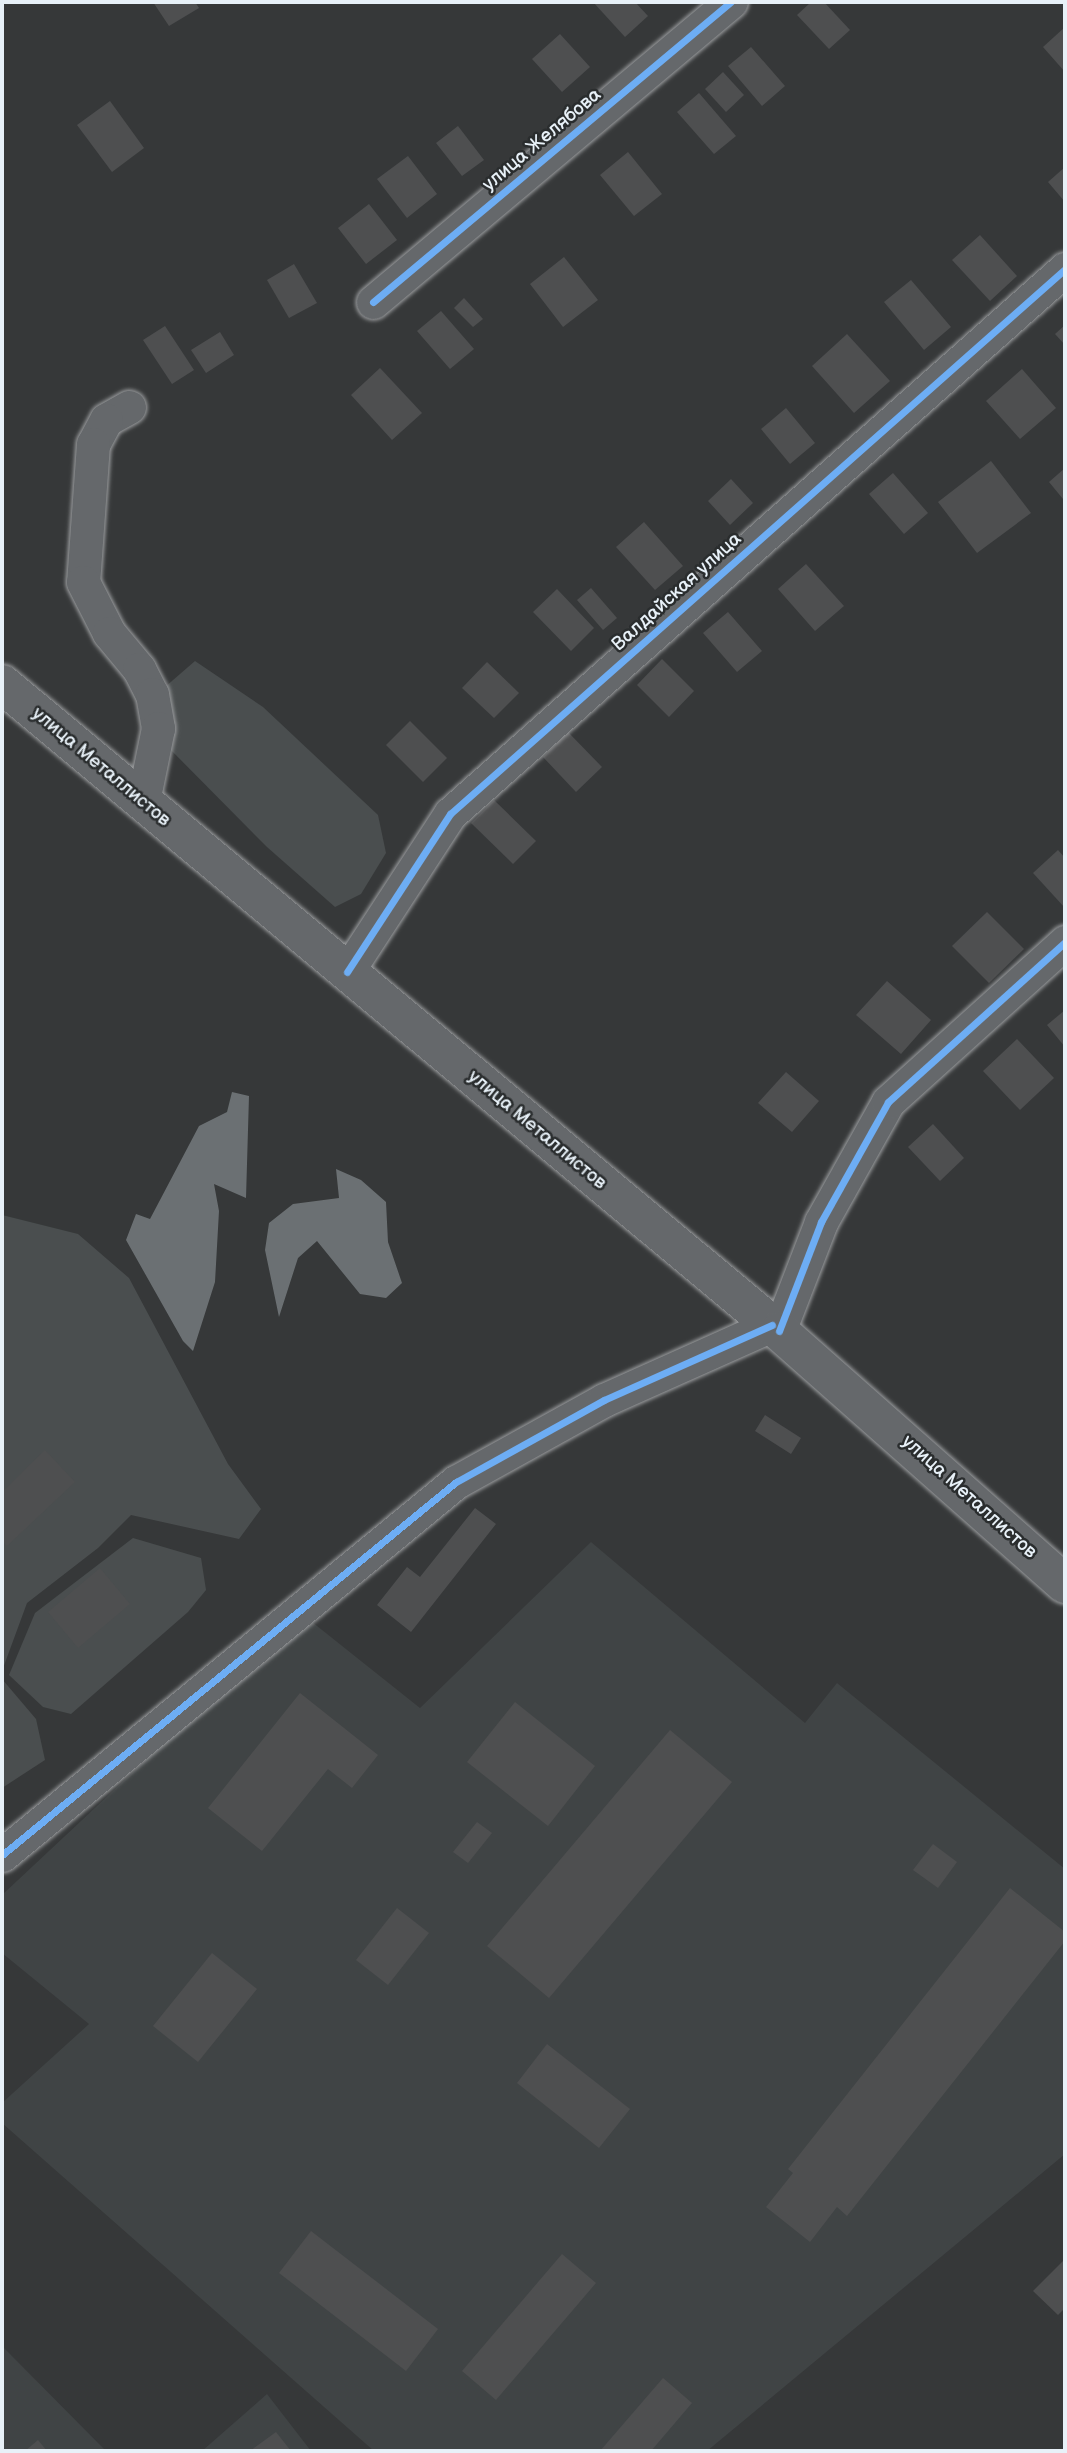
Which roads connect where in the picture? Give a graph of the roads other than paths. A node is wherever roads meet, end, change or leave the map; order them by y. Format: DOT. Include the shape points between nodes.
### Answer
graph roads {
  1 [pos="732,2"];
  2 [pos="1065,269"];
  3 [pos="373,302"];
  4 [pos="129,407"];
  5 [pos="2,684"];
  6 [pos="143,802"];
  7 [pos="1065,942"];
  8 [pos="347,972"];
  9 [pos="775,1328"];
  10 [pos="1065,1584"];
  11 [pos="2,1855"];
  1 -- 3 [label="street, улица Желябова"];
  2 -- 8 [label="street, Валдайская улица" via="450,814"];
  4 -- 6 [label="street" via="106,420 93,444 83,582 108,634 139,668 152,694 158,728"];
  5 -- 6 [label="main road, улица Металлистов"];
  6 -- 8 [label="main road, улица Металлистов"];
  7 -- 9 [label="street" via="888,1102 821,1222"];
  8 -- 9 [label="main road, улица Металлистов"];
  9 -- 10 [label="main road, улица Металлистов"];
  9 -- 11 [label="street" via="604,1400 456,1482"];
}
